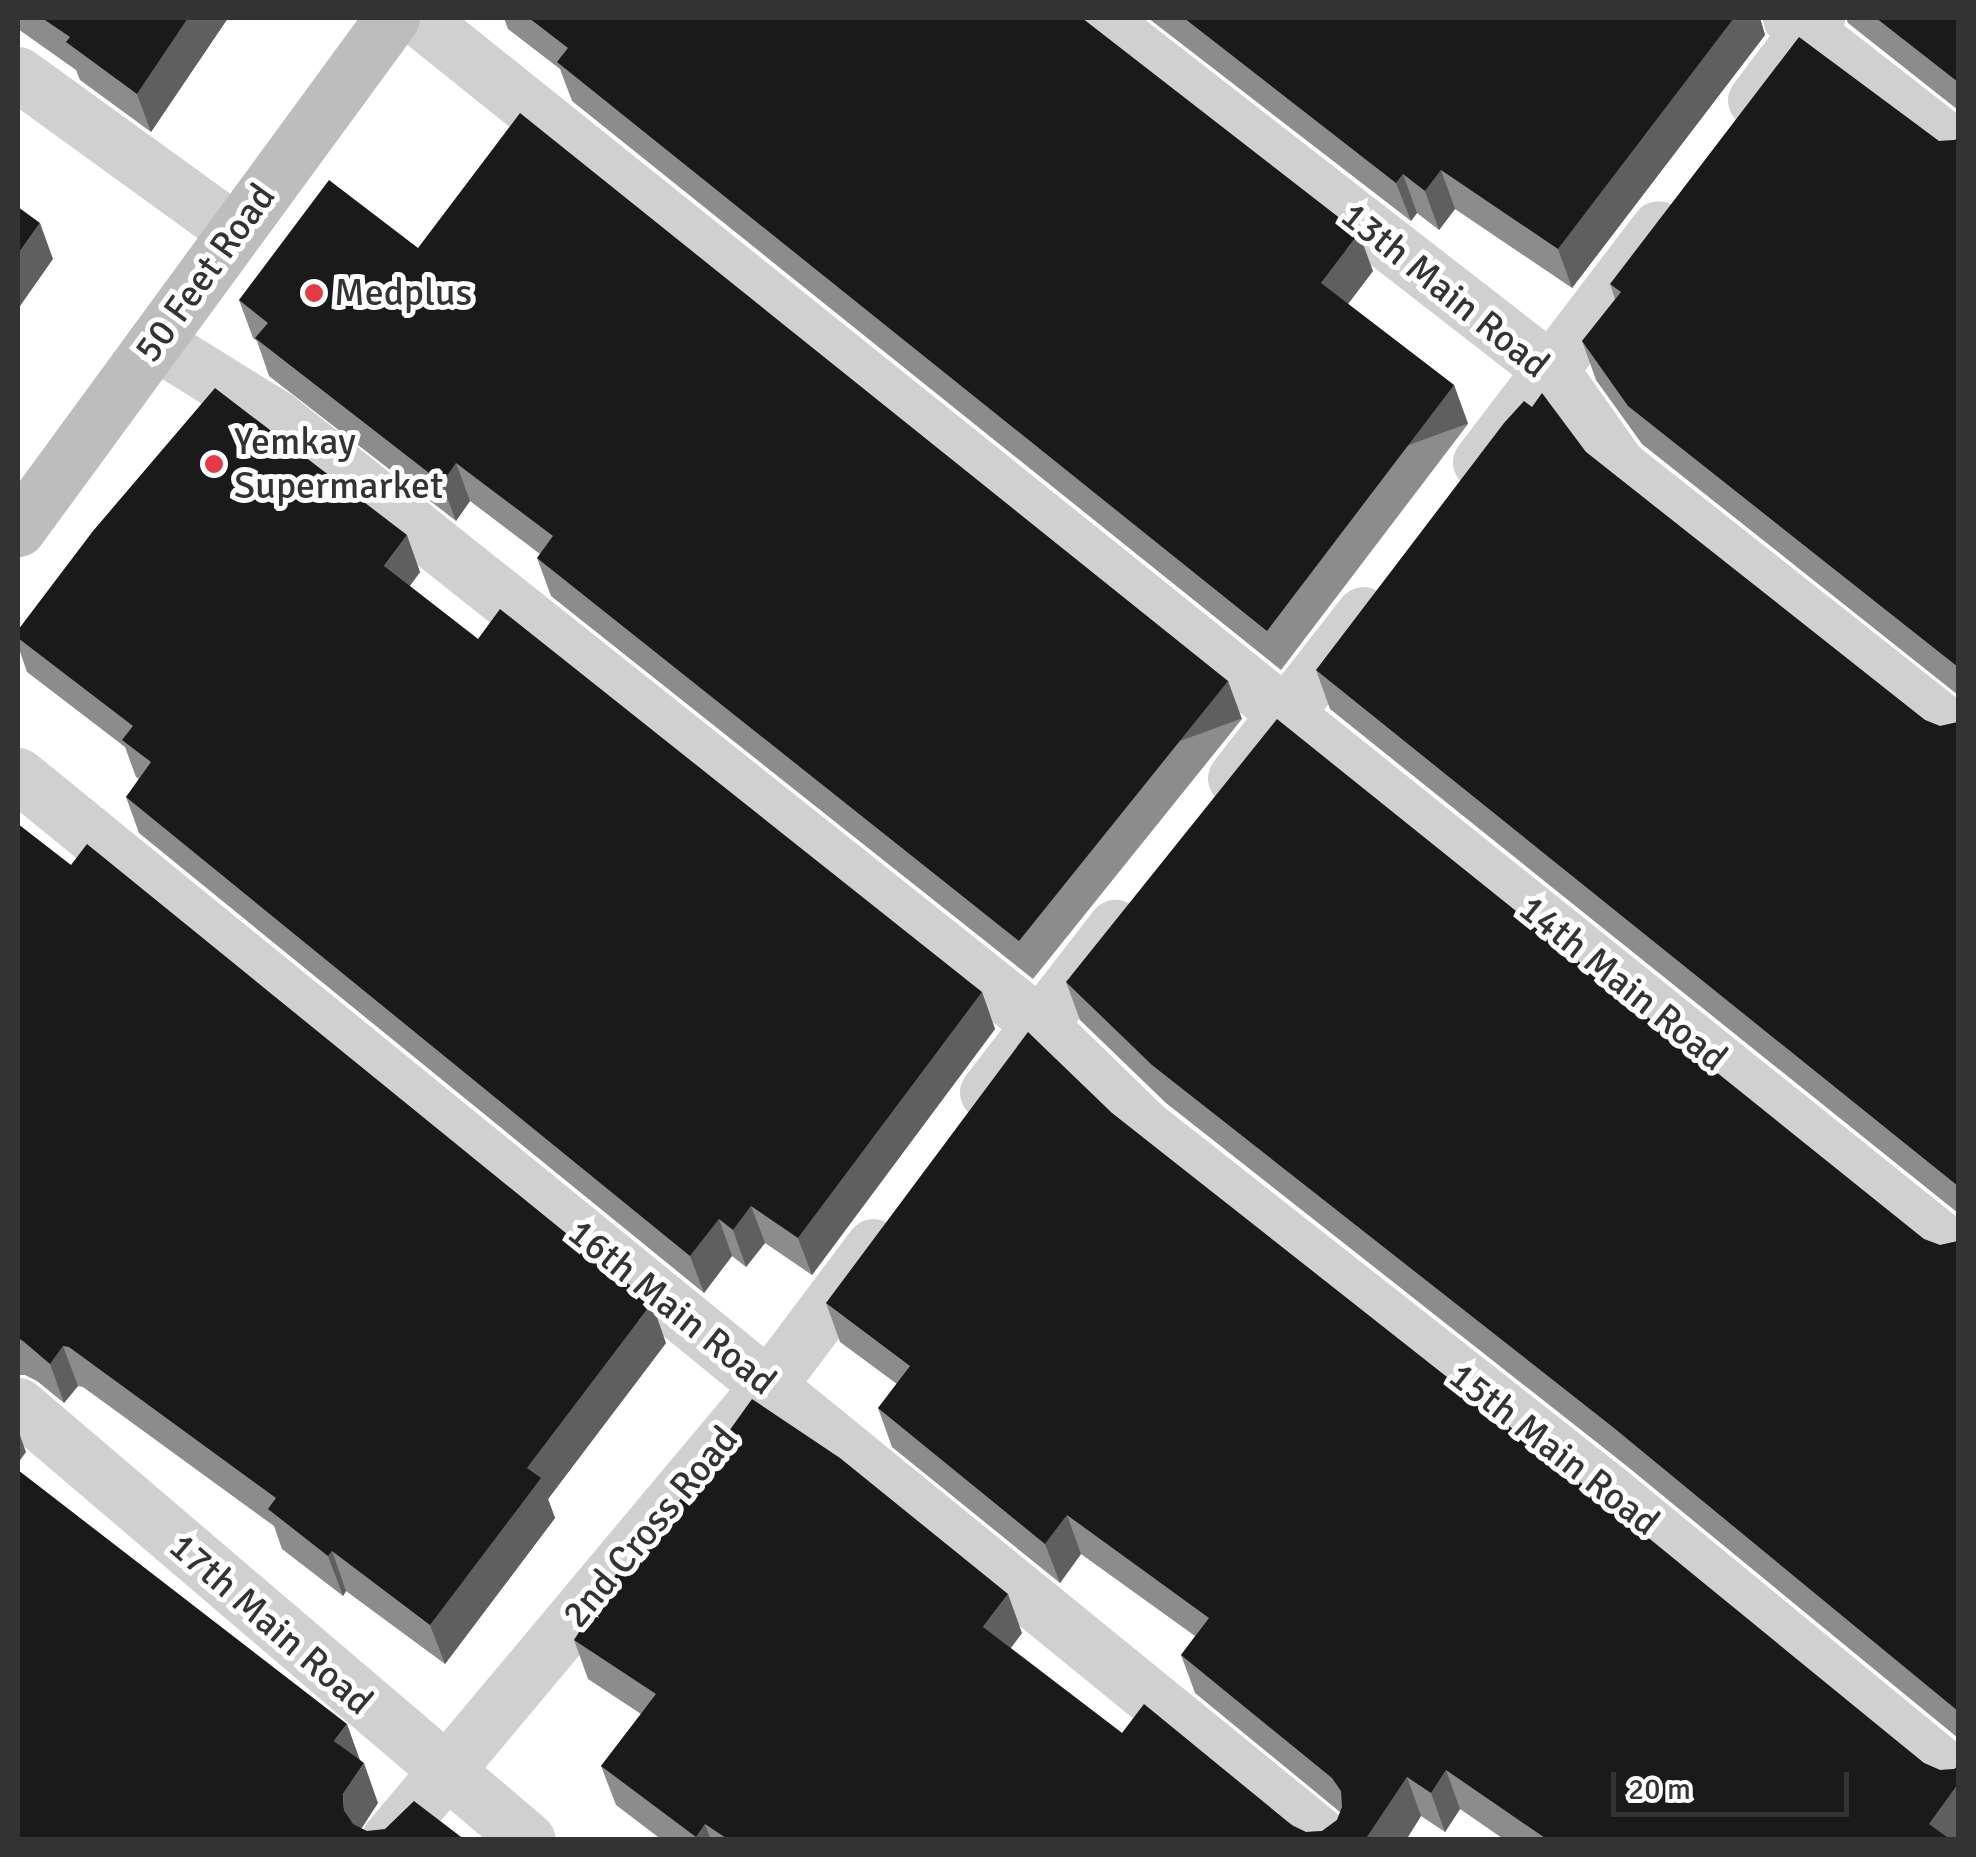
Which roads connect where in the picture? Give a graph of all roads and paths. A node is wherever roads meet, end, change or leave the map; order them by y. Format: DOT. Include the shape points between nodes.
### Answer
graph roads {
  1 [pos="392,18"];
  2 [pos="418,18"];
  3 [pos="1098,18"];
  4 [pos="1804,22"];
  5 [pos="18,74"];
  6 [pos="1726,138"];
  7 [pos="1958,149"];
  8 [pos="1690,185"];
  9 [pos="235,232"];
  10 [pos="156,342"];
  11 [pos="1551,370"];
  12 [pos="1455,494"];
  13 [pos="18,529"];
  14 [pos="1395,572"];
  15 [pos="1288,712"];
  16 [pos="1958,734"];
  17 [pos="18,774"];
  18 [pos="1200,821"];
  19 [pos="1150,883"];
  20 [pos="1038,1023"];
  21 [pos="956,1134"];
  22 [pos="898,1212"];
  23 [pos="1958,1254"];
  24 [pos="768,1386"];
  25 [pos="18,1405"];
  26 [pos="443,1772"];
  27 [pos="1958,1778"];
  28 [pos="388,1840"];
  29 [pos="528,1840"];
  30 [pos="1326,1840"];
  1 -- 9 [label="main road, 50 Feet Road"];
  2 -- 15 [label="street, 14th Main Road"];
  3 -- 11 [label="street, 13th Main Road"];
  4 -- 6 [label="street"];
  4 -- 7 [label="street"];
  5 -- 9 [label="street"];
  8 -- 11 [label="street"];
  9 -- 10 [label="main road, 50 Feet Road"];
  10 -- 13 [label="main road, 50 Feet Road"];
  10 -- 20 [label="street, 15th Main Road" via="278,418"];
  11 -- 12 [label="street"];
  11 -- 16 [label="street, 13th Main Road" via="1619,466"];
  14 -- 15 [label="street"];
  15 -- 18 [label="street"];
  15 -- 23 [label="street, 14th Main Road"];
  17 -- 24 [label="street, 16th Main Road"];
  19 -- 20 [label="street"];
  20 -- 21 [label="street"];
  20 -- 27 [label="street, 15th Main Road" via="1145,1126"];
  22 -- 24 [label="street, 2nd Cross Road"];
  24 -- 26 [label="street, 2nd Cross Road"];
  24 -- 30 [label="street, 16th Main Road"];
  25 -- 26 [label="street, 17th Main Road"];
  26 -- 28 [label="street, 2nd Cross Road"];
  26 -- 29 [label="street, 17th Main Road"];
}
